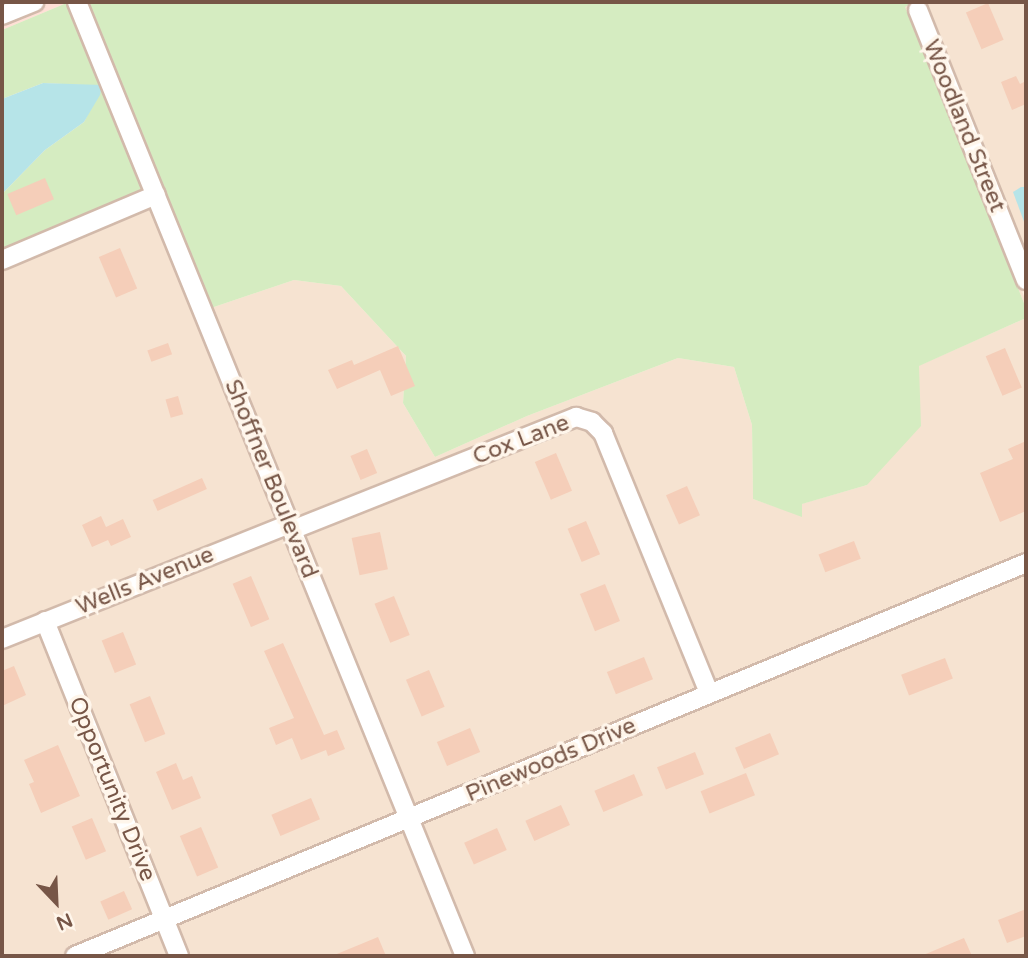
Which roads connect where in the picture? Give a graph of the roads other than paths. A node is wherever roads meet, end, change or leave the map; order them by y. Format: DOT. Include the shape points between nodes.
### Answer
graph roads {
  1 [pos="34,2"];
  2 [pos="77,2"];
  3 [pos="918,10"];
  4 [pos="2,15"];
  5 [pos="156,195"];
  6 [pos="2,260"];
  7 [pos="1026,280"];
  8 [pos="291,527"];
  9 [pos="1026,563"];
  10 [pos="45,621"];
  11 [pos="2,639"];
  12 [pos="709,693"];
  13 [pos="410,819"];
  14 [pos="166,921"];
  15 [pos="75,956"];
  16 [pos="179,956"];
  17 [pos="466,956"];
  1 -- 4 [label="street"];
  2 -- 5 [label="street, Shoffner Boulevard"];
  3 -- 7 [label="street, Woodland Street"];
  5 -- 6 [label="street"];
  5 -- 8 [label="street, Shoffner Boulevard"];
  8 -- 10 [label="street, Wells Avenue"];
  8 -- 12 [label="street, Cox Lane" via="576,418 592,422 603,433"];
  8 -- 13 [label="street, Shoffner Boulevard"];
  9 -- 12 [label="street, Pinewoods Drive"];
  10 -- 11 [label="street, Wells Avenue"];
  10 -- 14 [label="street, Opportunity Drive"];
  12 -- 13 [label="street, Pinewoods Drive"];
  13 -- 14 [label="street, Pinewoods Drive"];
  13 -- 17 [label="street, Shoffner Boulevard"];
  14 -- 15 [label="street, Pinewoods Drive"];
  14 -- 16 [label="street, Opportunity Drive"];
}
